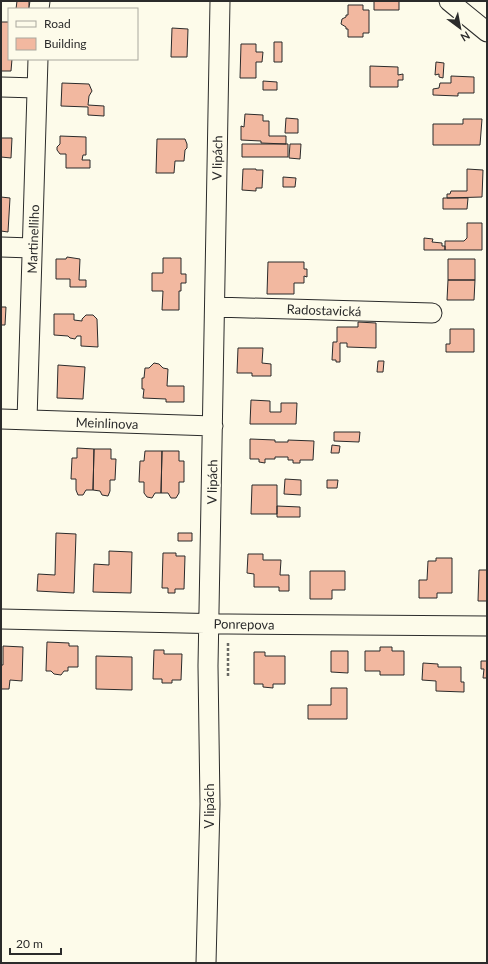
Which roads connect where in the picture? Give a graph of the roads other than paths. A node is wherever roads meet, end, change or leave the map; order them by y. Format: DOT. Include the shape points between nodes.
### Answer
graph roads {
  1 [pos="220,1"];
  2 [pos="449,1"];
  3 [pos="487,32"];
  4 [pos="38,60"];
  5 [pos="1,87"];
  6 [pos="37,88"];
  7 [pos="1,247"];
  8 [pos="32,248"];
  9 [pos="215,307"];
  10 [pos="432,313"];
  11 [pos="1,419"];
  12 [pos="27,420"];
  13 [pos="213,426"];
  14 [pos="1,618"];
  15 [pos="209,623"];
  16 [pos="487,626"];
  17 [pos="206,963"];
  1 -- 9 [label="street, V lipách"];
  2 -- 3 [label="street"];
  4 -- 6 [label="street, Martinelliho"];
  5 -- 6 [label="street"];
  6 -- 8 [label="street, Martinelliho"];
  7 -- 8 [label="street"];
  8 -- 12 [label="street, Martinelliho"];
  9 -- 10 [label="street, Radostavická"];
  9 -- 13 [label="street, V lipách"];
  11 -- 12 [label="street, Meinlinova"];
  12 -- 13 [label="street, Meinlinova"];
  13 -- 15 [label="street, V lipách"];
  14 -- 15 [label="street, Ponrepova"];
  15 -- 16 [label="street, Ponrepova"];
  15 -- 17 [label="street, V lipách" via="210,804"];
}
